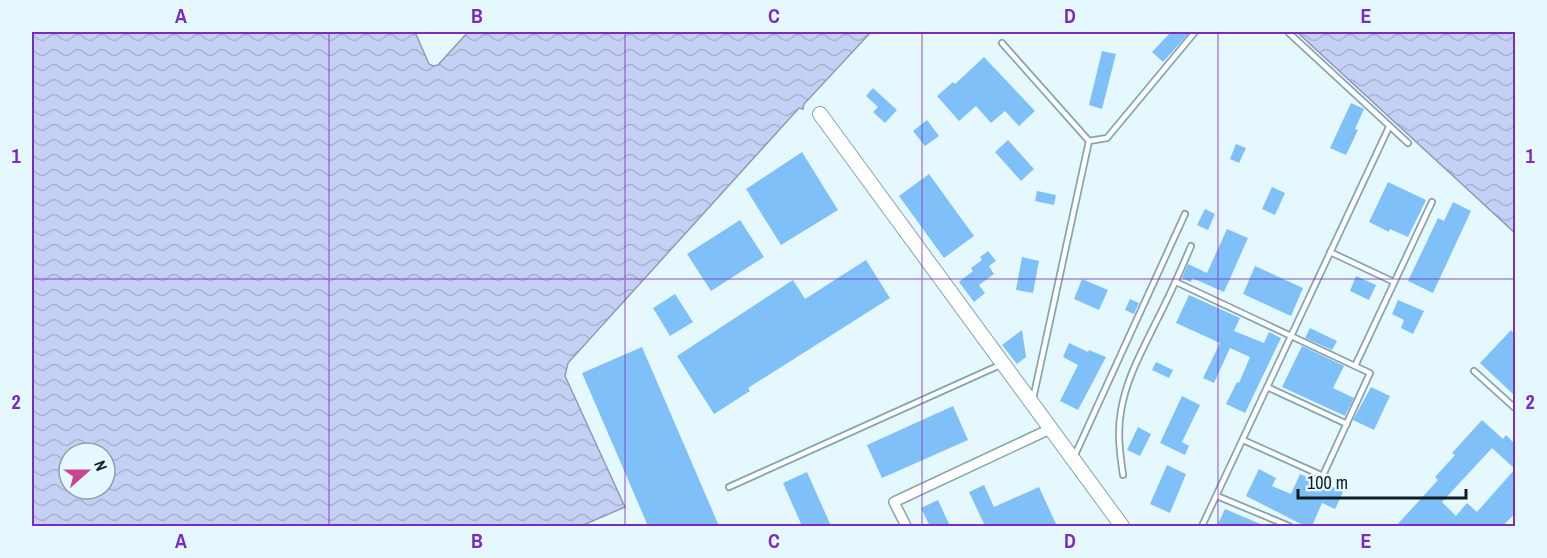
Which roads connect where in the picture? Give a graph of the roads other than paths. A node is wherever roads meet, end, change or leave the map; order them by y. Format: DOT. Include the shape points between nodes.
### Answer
graph roads {
  1 [pos="1195,32"];
  2 [pos="1289,33"];
  3 [pos="1002,43"];
  4 [pos="820,114"];
  5 [pos="1389,127"];
  6 [pos="1089,141"];
  7 [pos="1408,143"];
  8 [pos="1432,202"];
  9 [pos="1185,214"];
  10 [pos="1191,246"];
  11 [pos="1330,252"];
  12 [pos="1176,282"];
  13 [pos="1394,282"];
  14 [pos="1292,335"];
  15 [pos="1002,364"];
  16 [pos="1355,366"];
  17 [pos="1474,371"];
  18 [pos="1268,387"];
  19 [pos="1032,404"];
  20 [pos="1515,409"];
  21 [pos="1347,424"];
  22 [pos="1050,429"];
  23 [pos="1243,440"];
  24 [pos="1073,459"];
  25 [pos="1123,475"];
  26 [pos="1323,476"];
  27 [pos="1318,486"];
  28 [pos="729,487"];
  29 [pos="1217,496"];
  30 [pos="906,526"];
  31 [pos="1122,526"];
  32 [pos="1202,526"];
  33 [pos="1289,526"];
  1 -- 6 [label="lane" via="1107,138"];
  2 -- 5 [label="lane"];
  3 -- 6 [label="lane"];
  4 -- 15 [label="street"];
  5 -- 7 [label="lane"];
  5 -- 11 [label="lane"];
  6 -- 19 [label="lane"];
  8 -- 13 [label="lane"];
  9 -- 24 [label="lane"];
  10 -- 12 [label="lane"];
  11 -- 13 [label="lane"];
  11 -- 14 [label="lane"];
  12 -- 14 [label="lane"];
  12 -- 25 [label="lane" via="1126,390 1120,412"];
  13 -- 16 [label="lane"];
  14 -- 16 [label="lane"];
  14 -- 18 [label="lane"];
  15 -- 19 [label="street"];
  15 -- 28 [label="lane"];
  16 -- 21 [label="lane" via="1370,373"];
  17 -- 20 [label="lane"];
  18 -- 21 [label="lane"];
  18 -- 23 [label="lane"];
  19 -- 22 [label="street"];
  21 -- 26 [label="lane"];
  22 -- 24 [label="street"];
  22 -- 30 [label="street" via="894,502"];
  23 -- 26 [label="lane"];
  23 -- 29 [label="lane"];
  24 -- 31 [label="street"];
  26 -- 27 [label="lane"];
  29 -- 32 [label="lane"];
  29 -- 33 [label="lane"];
}
